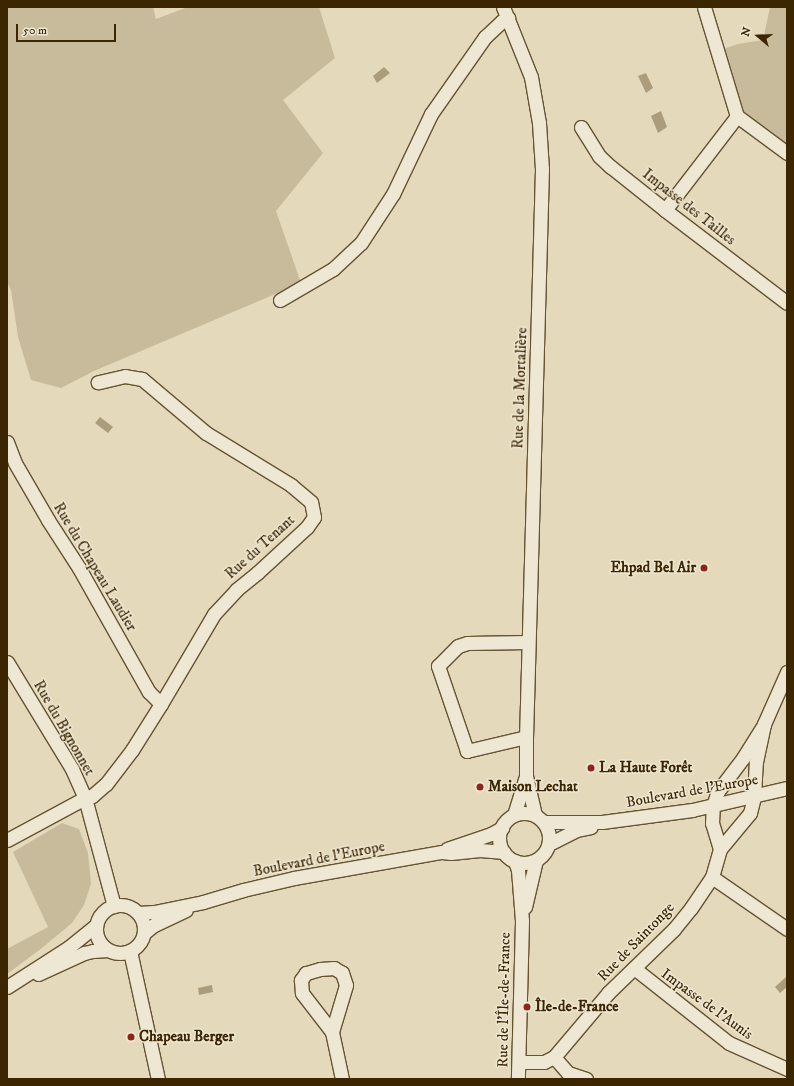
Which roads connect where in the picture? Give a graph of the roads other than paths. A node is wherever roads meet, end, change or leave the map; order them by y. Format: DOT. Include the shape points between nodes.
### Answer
graph roads {
  1 [pos="704,7"];
  2 [pos="506,12"];
  3 [pos="737,116"];
  4 [pos="581,127"];
  5 [pos="787,153"];
  6 [pos="665,210"];
  7 [pos="280,300"];
  8 [pos="787,302"];
  9 [pos="98,382"];
  10 [pos="7,442"];
  11 [pos="528,642"];
  12 [pos="7,662"];
  13 [pos="787,672"];
  14 [pos="161,704"];
  15 [pos="764,724"];
  16 [pos="526,737"];
  17 [pos="526,776"];
  18 [pos="787,788"];
  19 [pos="754,797"];
  20 [pos="85,798"];
  21 [pos="713,806"];
  22 [pos="514,815"];
  23 [pos="540,819"];
  24 [pos="602,822"];
  25 [pos="502,828"];
  26 [pos="7,840"];
  27 [pos="549,844"];
  28 [pos="720,849"];
  29 [pos="442,852"];
  30 [pos="504,852"];
  31 [pos="536,860"];
  32 [pos="515,861"];
  33 [pos="712,877"];
  34 [pos="203,902"];
  35 [pos="114,906"];
  36 [pos="138,913"];
  37 [pos="522,921"];
  38 [pos="96,924"];
  39 [pos="787,929"];
  40 [pos="144,933"];
  41 [pos="108,950"];
  42 [pos="130,951"];
  43 [pos="634,968"];
  44 [pos="12,984"];
  45 [pos="332,1032"];
  46 [pos="554,1057"];
  47 [pos="519,1062"];
  48 [pos="787,1069"];
  49 [pos="158,1079"];
  50 [pos="342,1079"];
  51 [pos="518,1079"];
  52 [pos="586,1079"];
  1 -- 3 [label="street"];
  2 -- 7 [label="street" via="502,21 485,37 431,114 390,199 361,243 333,269"];
  2 -- 11 [label="street, Rue de la Mortalière" via="531,77 539,123 542,169"];
  3 -- 5 [label="street"];
  3 -- 6 [label="street"];
  4 -- 6 [label="street, Impasse des Tailles" via="599,156"];
  6 -- 8 [label="street, Impasse des Tailles"];
  9 -- 14 [label="street, Rue du Tenant" via="125,376 142,379 206,433 291,485 311,502 314,517 308,526 236,590 214,614"];
  10 -- 14 [label="street, Rue du Chapeau Laudier" via="48,520 79,568 149,692"];
  11 -- 16 [label="street, Rue de la Mortalière"];
  11 -- 16 [label="street" via="467,643 458,646 438,666 467,751"];
  12 -- 20 [label="street, Rue du Bignonnet" via="72,768"];
  13 -- 15 [label="street"];
  14 -- 20 [label="street, Rue du Tenant" via="132,750 106,784 92,796"];
  15 -- 19 [label="street" via="753,779"];
  15 -- 21 [label="street" via="722,785"];
  16 -- 17 [label="street, Rue de la Mortalière"];
  17 -- 22 [label="street, Rue de la Mortalière"];
  17 -- 23 [label="street, Rue de la Mortalière"];
  18 -- 19 [label="street, Boulevard de l'Europe"];
  19 -- 21 [label="street, Boulevard de l'Europe"];
  19 -- 28 [label="street, Rue de Saintonge" via="750,812"];
  20 -- 26 [label="street, Rue du Tenant"];
  20 -- 35 [label="street, Rue du Bignonnet"];
  21 -- 24 [label="street, Boulevard de l'Europe"];
  21 -- 28 [label="street" via="712,823"];
  22 -- 23 [label="street" via="525,813"];
  22 -- 25 [label="street"];
  23 -- 24 [label="street, Boulevard de l'Europe"];
  23 -- 27 [label="street" via="548,829"];
  24 -- 27 [label="street, Boulevard de l'Europe" via="576,830"];
  25 -- 29 [label="street, Boulevard de l'Europe" via="479,839 450,846"];
  25 -- 30 [label="street" via="500,844"];
  27 -- 31 [label="street"];
  28 -- 33 [label="street, Rue de Saintonge"];
  29 -- 30 [label="street, Boulevard de l'Europe"];
  29 -- 34 [label="street, Boulevard de l'Europe" via="294,878"];
  30 -- 32 [label="street"];
  31 -- 32 [label="street"];
  31 -- 37 [label="street, Rue de l'Île-de-France"];
  32 -- 37 [label="street, Rue de l'Île-de-France"];
  33 -- 39 [label="street"];
  33 -- 43 [label="street, Rue de Saintonge" via="682,919"];
  34 -- 36 [label="street, Boulevard de l'Europe"];
  34 -- 40 [label="street, Boulevard de l'Europe" via="154,925"];
  35 -- 36 [label="street" via="127,906"];
  35 -- 38 [label="street" via="100,915"];
  36 -- 40 [label="street" via="142,919"];
  37 -- 47 [label="street, Rue de l'Île-de-France"];
  38 -- 41 [label="street" via="99,942"];
  38 -- 44 [label="street" via="69,947"];
  40 -- 42 [label="street" via="138,946"];
  41 -- 42 [label="street" via="117,953"];
  41 -- 44 [label="street" via="84,953"];
  42 -- 49 [label="street"];
  43 -- 46 [label="street, Rue de Saintonge" via="608,993"];
  43 -- 48 [label="street, Impasse de l'Aunis" via="729,1043"];
  45 -- 45 [label="street" via="302,993 301,980 306,973 334,968 342,973 346,985"];
  45 -- 50 [label="street"];
  46 -- 47 [label="street" via="544,1062"];
  46 -- 52 [label="street" via="568,1073"];
  47 -- 51 [label="street, Rue de l'Île-de-France"];
}
